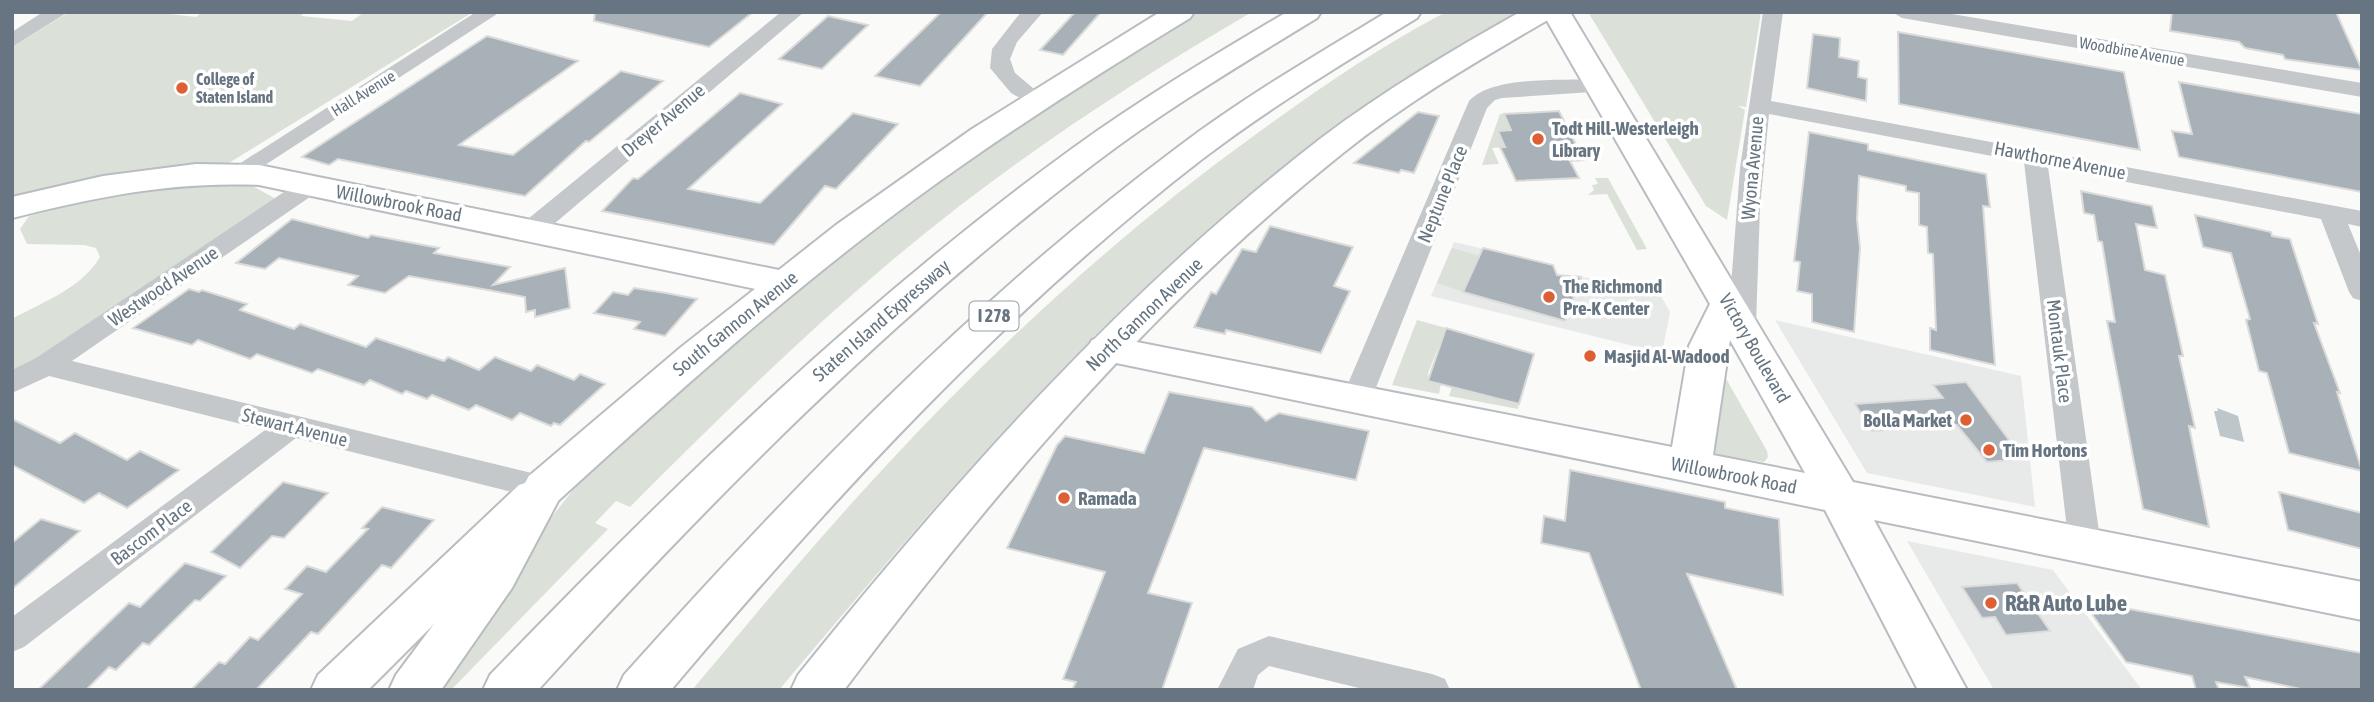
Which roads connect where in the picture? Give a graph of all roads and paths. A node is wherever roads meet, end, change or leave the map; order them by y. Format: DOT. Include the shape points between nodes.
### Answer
graph roads {
  1 [pos="58,12"];
  2 [pos="490,12"];
  3 [pos="794,12"];
  4 [pos="1033,12"];
  5 [pos="1180,12"];
  6 [pos="1307,12"];
  7 [pos="1407,12"];
  8 [pos="1541,12"];
  9 [pos="1556,12"];
  10 [pos="1773,12"];
  11 [pos="1902,12"];
  12 [pos="12,41"];
  13 [pos="1600,86"];
  14 [pos="2362,90"];
  15 [pos="1037,100"];
  16 [pos="1758,104"];
  17 [pos="2035,155"];
  18 [pos="237,173"];
  19 [pos="311,185"];
  20 [pos="12,208"];
  21 [pos="2330,212"];
  22 [pos="2362,219"];
  23 [pos="532,229"];
  24 [pos="784,283"];
  25 [pos="2362,292"];
  26 [pos="1736,314"];
  27 [pos="1106,349"];
  28 [pos="46,365"];
  29 [pos="12,383"];
  30 [pos="1356,400"];
  31 [pos="291,426"];
  32 [pos="1690,467"];
  33 [pos="544,488"];
  34 [pos="1838,496"];
  35 [pos="2085,546"];
  36 [pos="2362,601"];
  37 [pos="12,638"];
  38 [pos="335,690"];
  39 [pos="413,690"];
  40 [pos="507,690"];
  41 [pos="642,690"];
  42 [pos="815,690"];
  43 [pos="1235,690"];
  44 [pos="1432,690"];
  45 [pos="1943,690"];
  1 -- 12 [label="street"];
  2 -- 18 [label="street, Hall Avenue"];
  3 -- 23 [label="street, Dreyer Avenue"];
  4 -- 15 [label="street" via="1005,42 998,63 1003,76"];
  5 -- 15 [label="main road, South Gannon Avenue"];
  6 -- 40 [label="main road, Staten Island Expressway" via="1112,135 913,290 722,465"];
  7 -- 41 [label="main road, I 278" via="1219,132 1110,216 1009,303 826,481"];
  8 -- 27 [label="main road, North Gannon Avenue" via="1423,83 1304,169 1209,250"];
  9 -- 13 [label="main road, Victory Boulevard"];
  10 -- 16 [label="street, Wyona Avenue"];
  11 -- 14 [label="street, Woodbine Avenue"];
  13 -- 26 [label="main road, Victory Boulevard"];
  13 -- 30 [label="street, Neptune Place" via="1502,92 1487,95 1477,106"];
  15 -- 24 [label="main road, South Gannon Avenue" via="905,191"];
  16 -- 17 [label="street, Hawthorne Avenue"];
  16 -- 26 [label="street, Wyona Avenue"];
  17 -- 21 [label="street, Hawthorne Avenue"];
  17 -- 35 [label="street, Montauk Place"];
  18 -- 19 [label="main road, Willowbrook Road"];
  18 -- 20 [label="main road, Willowbrook Road" via="140,180"];
  19 -- 23 [label="main road, Willowbrook Road"];
  19 -- 28 [label="street, Westwood Avenue"];
  21 -- 22 [label="street, Hawthorne Avenue"];
  21 -- 25 [label="street"];
  23 -- 24 [label="main road, Willowbrook Road"];
  24 -- 33 [label="main road, South Gannon Avenue"];
  26 -- 32 [label="main road" via="1708,346"];
  26 -- 34 [label="main road, Victory Boulevard"];
  27 -- 30 [label="main road, Willowbrook Road"];
  27 -- 42 [label="main road, North Gannon Avenue" via="986,477"];
  28 -- 29 [label="street, Westwood Avenue"];
  28 -- 31 [label="street, Stewart Avenue"];
  30 -- 32 [label="main road, Willowbrook Road"];
  31 -- 33 [label="street, Stewart Avenue"];
  31 -- 37 [label="street, Bascom Place"];
  32 -- 34 [label="main road, Willowbrook Road"];
  33 -- 38 [label="main road, South Gannon Avenue"];
  33 -- 39 [label="main road" via="496,575"];
  34 -- 35 [label="main road, Willowbrook Road"];
  34 -- 45 [label="main road, Victory Boulevard"];
  35 -- 36 [label="main road, Willowbrook Road"];
  43 -- 44 [label="street" via="1245,662 1254,654 1282,652"];
}
